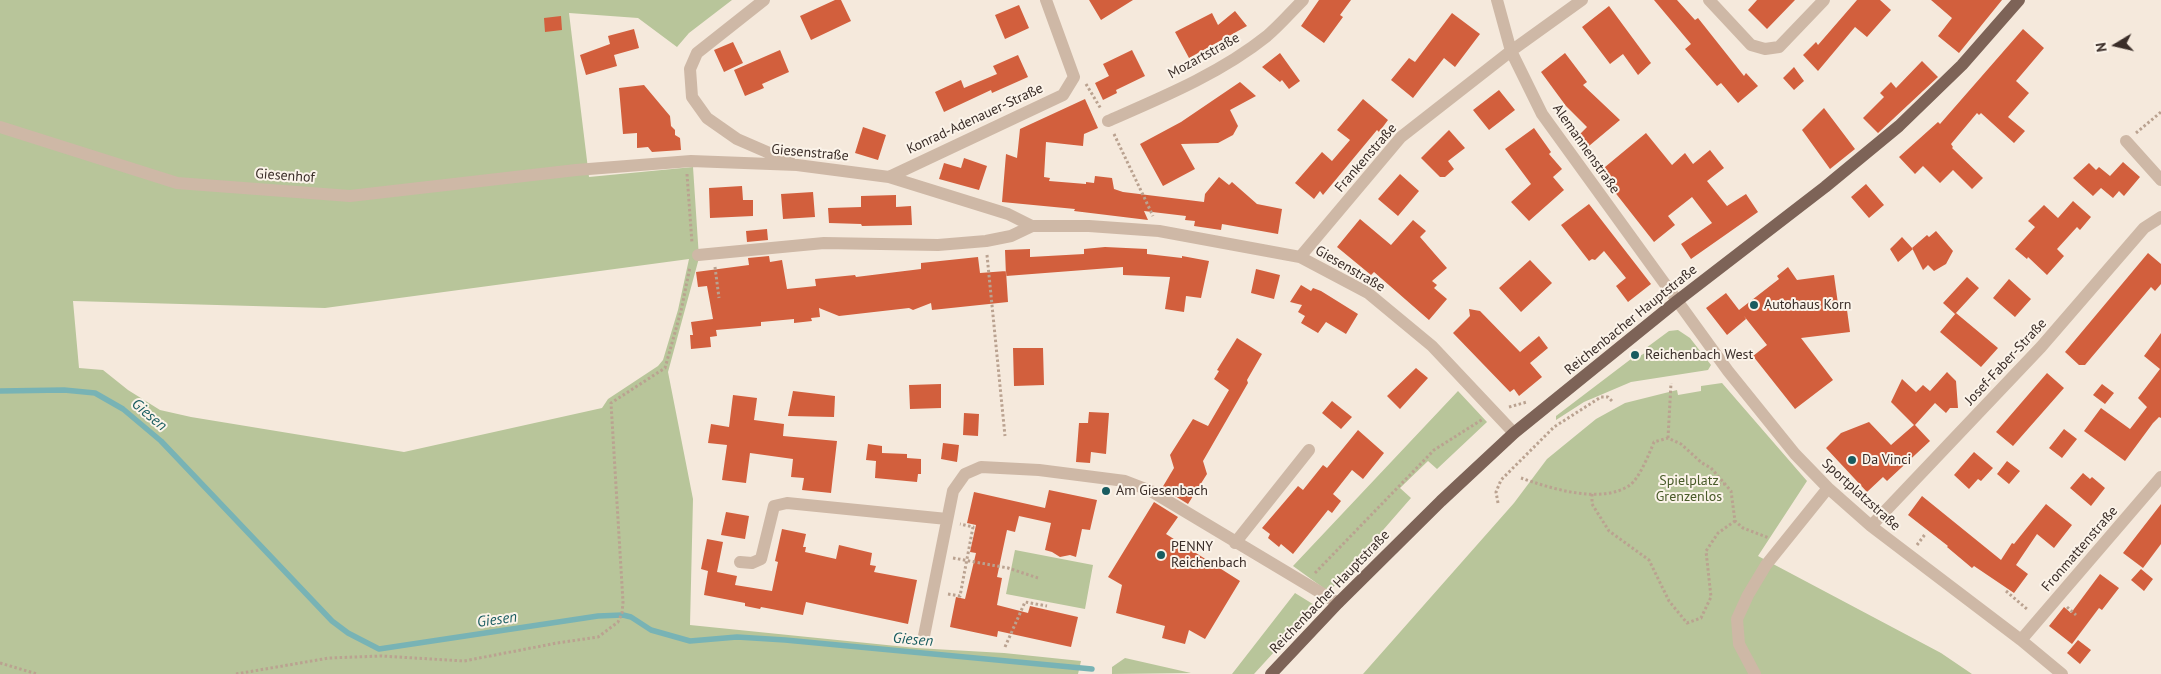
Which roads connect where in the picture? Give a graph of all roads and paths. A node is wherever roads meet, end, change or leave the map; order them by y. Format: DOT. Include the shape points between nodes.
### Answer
graph roads {
  1 [pos="764,0"];
  2 [pos="1047,0"];
  3 [pos="1303,0"];
  4 [pos="1497,0"];
  5 [pos="1582,0"];
  6 [pos="1709,0"];
  7 [pos="1824,0"];
  8 [pos="2019,0"];
  9 [pos="1511,51"];
  10 [pos="1074,77"];
  11 [pos="2161,112"];
  12 [pos="1108,121"];
  13 [pos="0,126"];
  14 [pos="2126,141"];
  15 [pos="686,161"];
  16 [pos="797,165"];
  17 [pos="576,170"];
  18 [pos="889,177"];
  19 [pos="2161,180"];
  20 [pos="2161,217"];
  21 [pos="1032,226"];
  22 [pos="1159,231"];
  23 [pos="986,241"];
  24 [pos="713,254"];
  25 [pos="695,256"];
  26 [pos="1300,257"];
  27 [pos="719,298"];
  28 [pos="1677,301"];
  29 [pos="1671,383"];
  30 [pos="1613,402"];
  31 [pos="1494,412"];
  32 [pos="1514,433"];
  33 [pos="1005,436"];
  34 [pos="1668,438"];
  35 [pos="1309,450"];
  36 [pos="2161,476"];
  37 [pos="1521,478"];
  38 [pos="1688,484"];
  39 [pos="1725,484"];
  40 [pos="1828,488"];
  41 [pos="1592,494"];
  42 [pos="1498,503"];
  43 [pos="947,520"];
  44 [pos="1735,521"];
  45 [pos="1871,526"];
  46 [pos="1235,543"];
  47 [pos="1785,543"];
  48 [pos="940,556"];
  49 [pos="967,561"];
  50 [pos="740,562"];
  51 [pos="1038,578"];
  52 [pos="1305,584"];
  53 [pos="933,590"];
  54 [pos="2006,591"];
  55 [pos="1338,603"];
  56 [pos="1047,606"];
  57 [pos="2070,609"];
  58 [pos="2076,615"];
  59 [pos="2040,618"];
  60 [pos="2021,640"];
  61 [pos="923,641"];
  62 [pos="1005,647"];
  63 [pos="0,663"];
  64 [pos="37,674"];
  65 [pos="236,674"];
  66 [pos="1271,674"];
  67 [pos="1755,674"];
  68 [pos="2062,674"];
  1 -- 16 [label="street" via="697,53 690,69 692,97 707,118 737,139"];
  2 -- 10 [label="street"];
  3 -- 12 [label="street, Mozartstraße" via="1268,35 1234,60"];
  4 -- 9 [label="street, Alemannenstraße"];
  5 -- 9 [label="street, Frankenstraße"];
  6 -- 7 [label="street" via="1751,45 1765,49 1779,46"];
  8 -- 28 [label="main road, Reichenbacher Hauptstraße" via="1962,65 1899,126"];
  9 -- 26 [label="street, Frankenstraße" via="1402,137"];
  9 -- 28 [label="street, Alemannenstraße" via="1542,114"];
  10 -- 12 [label="path" via="1086,84"];
  10 -- 18 [label="street, Konrad-Adenauer-Straße" via="1063,95"];
  11 -- 14 [label="path"];
  12 -- 22 [label="path"];
  13 -- 17 [label="street, Giesenhof" via="187,184 350,196"];
  14 -- 19 [label="street"];
  15 -- 16 [label="street, Giesenstraße"];
  15 -- 17 [label="street, Giesenstraße"];
  15 -- 25 [label="path"];
  16 -- 18 [label="street, Giesenstraße"];
  18 -- 21 [label="street, Giesenstraße" via="1008,214"];
  20 -- 45 [label="street, Josef-Faber-Straße" via="2144,228 2041,347"];
  21 -- 22 [label="street, Giesenstraße"];
  21 -- 23 [label="street, Giesenstraße" via="1011,236"];
  22 -- 26 [label="street, Giesenstraße"];
  23 -- 24 [label="street, Giesenstraße" via="938,245 824,243"];
  23 -- 33 [label="path"];
  24 -- 25 [label="street, Giesenstraße"];
  24 -- 27 [label="path"];
  25 -- 65 [label="path" via="665,368 611,403 622,613 618,622 598,637 464,661 381,656 329,658"];
  26 -- 31 [label="street, Giesenstraße" via="1368,293 1432,346"];
  28 -- 32 [label="main road, Reichenbacher Hauptstraße"];
  28 -- 40 [label="street, Sportplatzstraße" via="1795,454"];
  29 -- 34 [label="path"];
  30 -- 42 [label="path" via="1608,397 1601,397 1554,427 1501,480 1496,492"];
  31 -- 32 [label="street, Giesenstraße"];
  31 -- 52 [label="path" via="1434,450"];
  32 -- 55 [label="main road, Reichenbacher Hauptstraße"];
  34 -- 39 [label="path" via="1681,444 1711,468"];
  34 -- 41 [label="path" via="1654,442 1631,485 1614,492"];
  35 -- 46 [label="street"];
  36 -- 59 [label="street, Fronmattenstraße"];
  37 -- 41 [label="path" via="1559,491"];
  38 -- 39 [label="path"];
  39 -- 44 [label="path" via="1731,491"];
  40 -- 45 [label="street, Sportplatzstraße"];
  40 -- 47 [label="street"];
  41 -- 44 [label="path" via="1592,504 1609,531 1649,560 1669,601 1687,623 1701,618 1712,597 1706,551 1718,533"];
  43 -- 46 [label="street" via="953,491 966,474 980,467 1031,470 1125,481 1151,491"];
  43 -- 48 [label="street"];
  43 -- 49 [label="path" via="973,527"];
  43 -- 50 [label="street" via="786,503 774,506 761,559 752,563"];
  44 -- 47 [label="path" via="1743,528"];
  45 -- 60 [label="street, Sportplatzstraße"];
  46 -- 52 [label="street"];
  47 -- 67 [label="street" via="1752,587 1737,619 1739,644"];
  48 -- 49 [label="path"];
  48 -- 53 [label="street"];
  49 -- 51 [label="path" via="1008,568"];
  49 -- 53 [label="path" via="960,596"];
  52 -- 55 [label="street"];
  53 -- 61 [label="street"];
  54 -- 59 [label="path"];
  55 -- 66 [label="main road, Reichenbacher Hauptstraße"];
  56 -- 62 [label="path" via="1025,602"];
  57 -- 58 [label="path"];
  59 -- 60 [label="street, Fronmattenstraße"];
  60 -- 68 [label="street, Sportplatzstraße"];
  63 -- 64 [label="path"];
}
